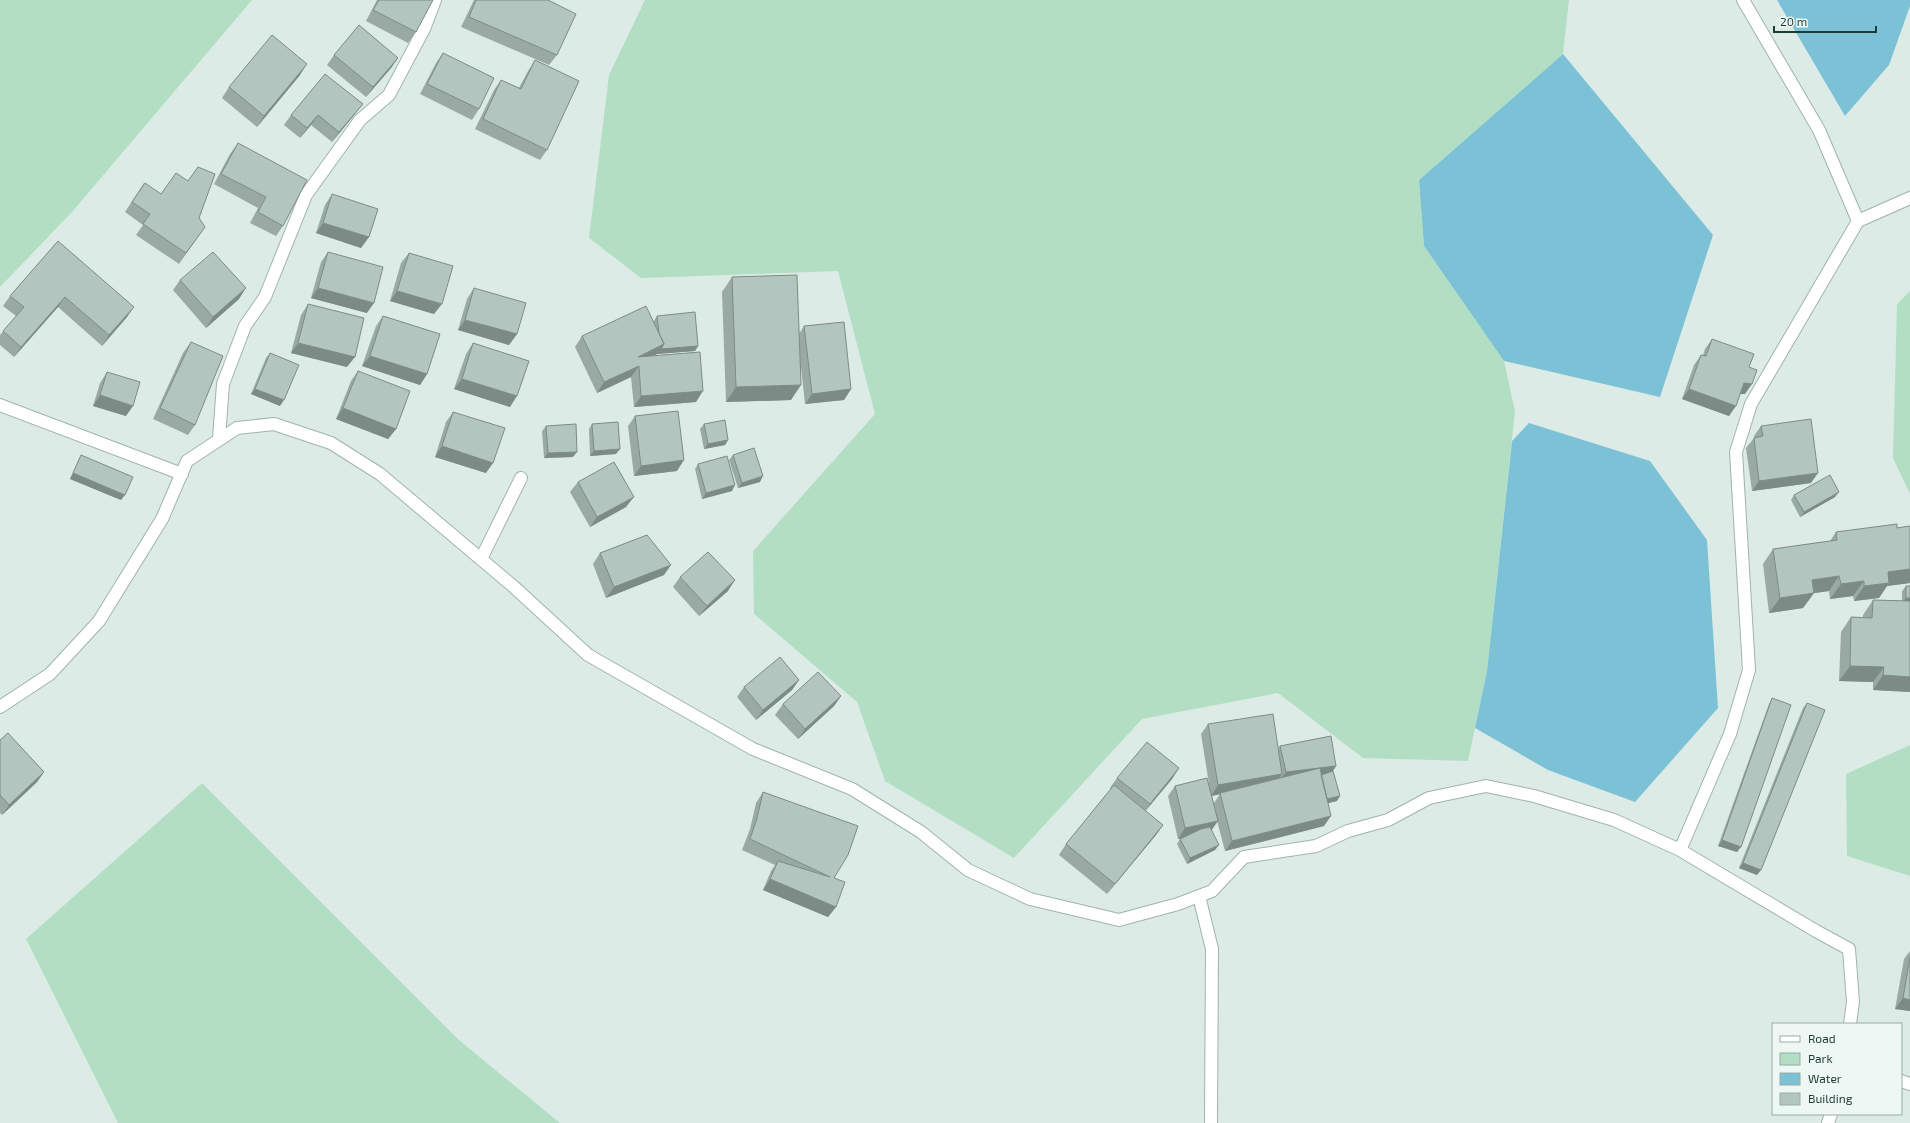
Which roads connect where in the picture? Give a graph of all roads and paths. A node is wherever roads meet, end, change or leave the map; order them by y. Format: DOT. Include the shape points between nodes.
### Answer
graph roads {
  1 [pos="435,0"];
  2 [pos="1743,0"];
  3 [pos="1910,198"];
  4 [pos="1858,221"];
  5 [pos="0,405"];
  6 [pos="219,438"];
  7 [pos="182,474"];
  8 [pos="521,478"];
  9 [pos="482,559"];
  10 [pos="0,707"];
  11 [pos="1680,850"];
  12 [pos="1199,896"];
  13 [pos="1850,1023"];
  14 [pos="1211,1123"];
  1 -- 6 [label="street" via="424,29 389,95 360,120 306,195 265,297 245,326 222,384"];
  2 -- 4 [label="street" via="1818,130"];
  3 -- 4 [label="street"];
  4 -- 11 [label="street" via="1750,404 1736,452 1749,670 1730,734"];
  5 -- 7 [label="street"];
  6 -- 7 [label="street" via="187,461"];
  6 -- 9 [label="street" via="236,428 274,424 331,443 380,474"];
  7 -- 10 [label="street" via="162,519 99,621 50,674"];
  8 -- 9 [label="street"];
  9 -- 12 [label="street" via="588,655 753,749 852,789 921,832 968,870 1030,899 1120,920"];
  11 -- 12 [label="street" via="1614,820 1534,796 1486,786 1429,798 1388,820 1348,831 1316,846 1244,857 1212,891"];
  11 -- 13 [label="street" via="1849,949 1853,1002"];
  12 -- 14 [label="street" via="1212,949"];
}
